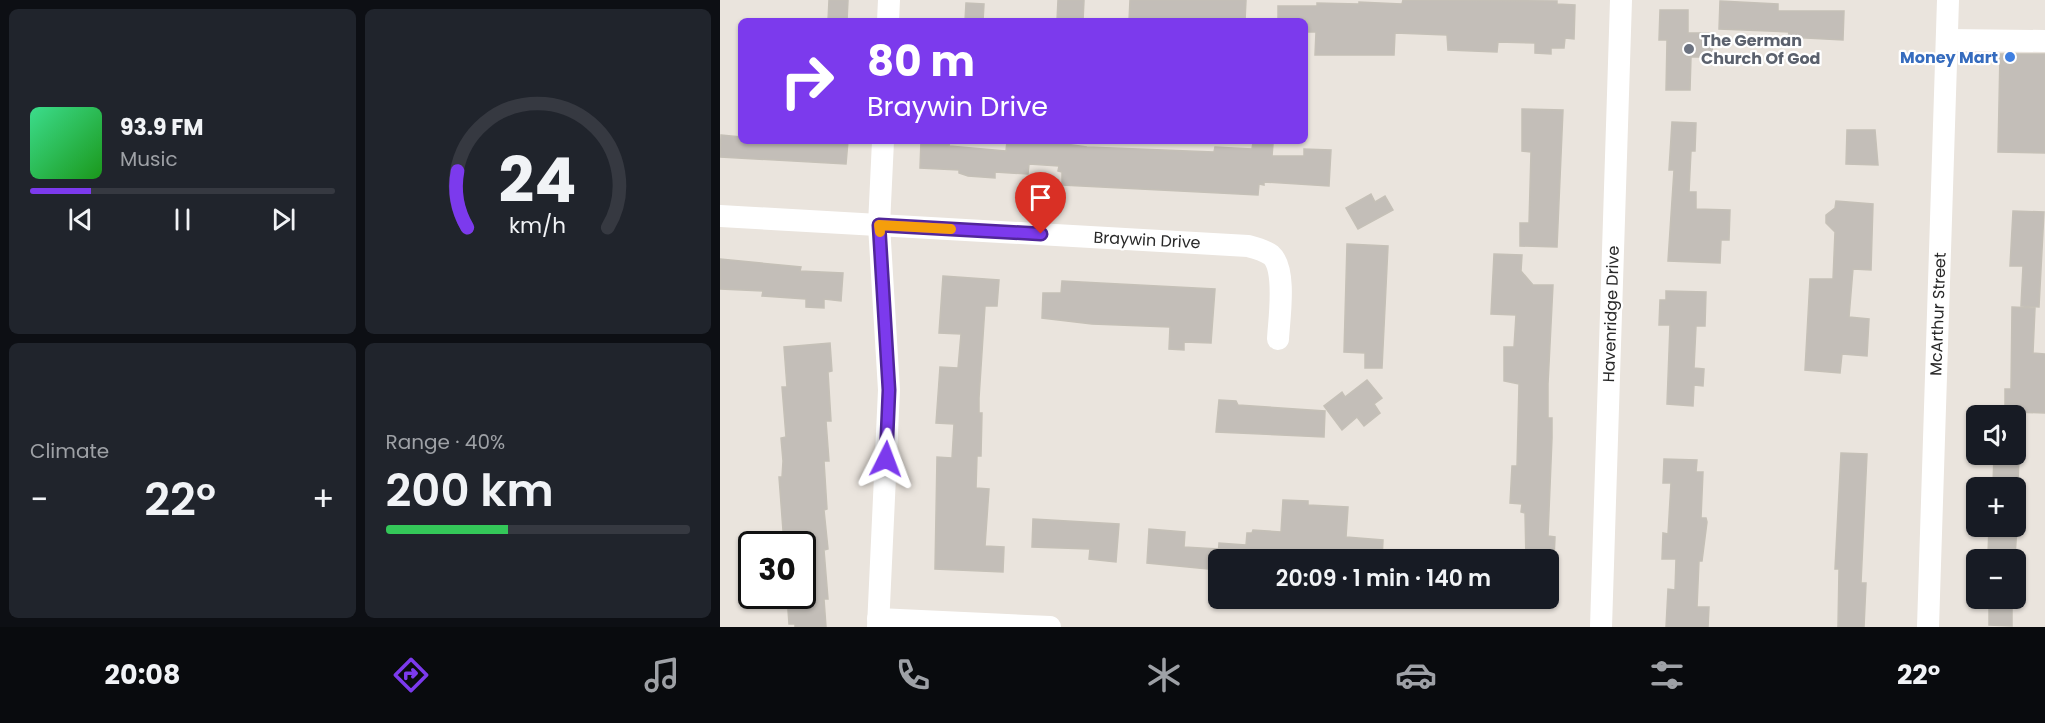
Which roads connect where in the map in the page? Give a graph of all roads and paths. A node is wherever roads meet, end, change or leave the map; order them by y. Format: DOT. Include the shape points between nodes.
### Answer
graph roads {
  1 [pos="889,0"];
  2 [pos="1621,0"];
  3 [pos="1948,0"];
  4 [pos="888,18"];
  5 [pos="1947,40"];
  6 [pos="2045,41"];
  7 [pos="883,144"];
  8 [pos="720,216"];
  9 [pos="879,225"];
  10 [pos="1278,339"];
  11 [pos="878,623"];
  12 [pos="1050,627"];
  13 [pos="1601,627"];
  14 [pos="1928,627"];
  1 -- 4 [label="street"];
  2 -- 13 [label="street, Havenridge Drive"];
  3 -- 5 [label="street, McArthur Street"];
  5 -- 6 [label="street"];
  5 -- 14 [label="street, McArthur Street"];
  7 -- 9 [label="street"];
  8 -- 9 [label="street, Braywin Drive"];
  9 -- 10 [label="street, Braywin Drive" via="1248,246 1272,256 1277,264"];
  9 -- 11 [label="street" via="889,390"];
  11 -- 12 [label="street"];
}
